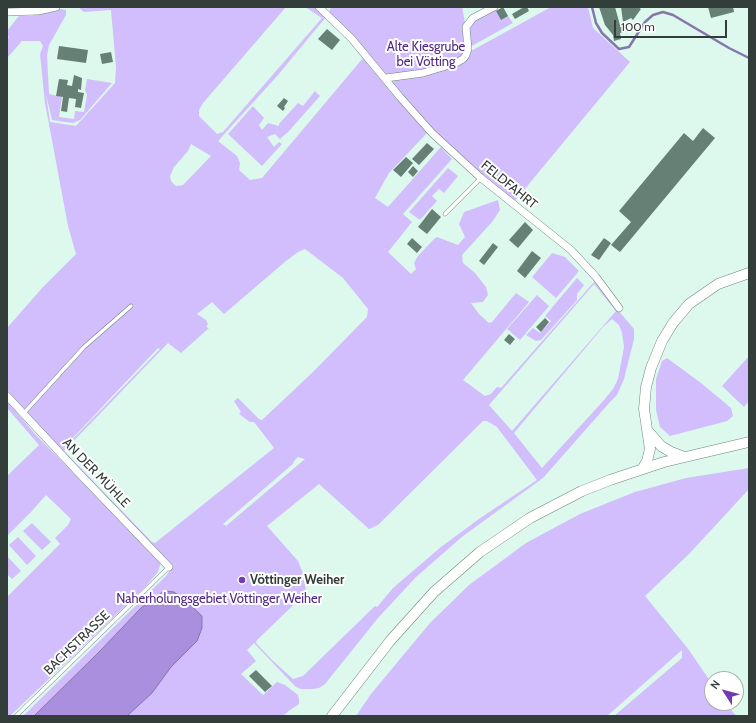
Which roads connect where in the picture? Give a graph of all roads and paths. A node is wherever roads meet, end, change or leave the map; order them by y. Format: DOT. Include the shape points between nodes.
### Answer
graph roads {
  1 [pos="56,7"];
  2 [pos="494,7"];
  3 [pos="323,8"];
  4 [pos="7,12"];
  5 [pos="386,78"];
  6 [pos="481,178"];
  7 [pos="445,214"];
  8 [pos="749,273"];
  9 [pos="132,306"];
  10 [pos="619,308"];
  11 [pos="7,396"];
  12 [pos="23,414"];
  13 [pos="648,430"];
  14 [pos="749,442"];
  15 [pos="684,457"];
  16 [pos="643,468"];
  17 [pos="169,567"];
  18 [pos="16,716"];
  19 [pos="332,716"];
  1 -- 4 [label="street" via="38,11"];
  2 -- 5 [label="street" via="473,18 466,27 468,49 463,59 423,74"];
  3 -- 5 [label="street, FELDFAHRT"];
  5 -- 6 [label="street, FELDFAHRT" via="421,122"];
  6 -- 7 [label="lane"];
  6 -- 10 [label="street, FELDFAHRT" via="571,250 596,277"];
  8 -- 13 [label="main road" via="718,284 704,293 673,323 659,347 648,377 644,409"];
  9 -- 12 [label="lane" via="84,347"];
  11 -- 12 [label="street, AN DER MÜHLE"];
  12 -- 17 [label="street, AN DER MÜHLE"];
  13 -- 15 [label="main road" via="661,446"];
  13 -- 16 [label="main road" via="650,449"];
  14 -- 15 [label="main road"];
  15 -- 16 [label="main road"];
  16 -- 19 [label="main road" via="603,482 555,504 480,552 434,592 411,617"];
  17 -- 18 [label="lane, BACHSTRASSE"];
}
